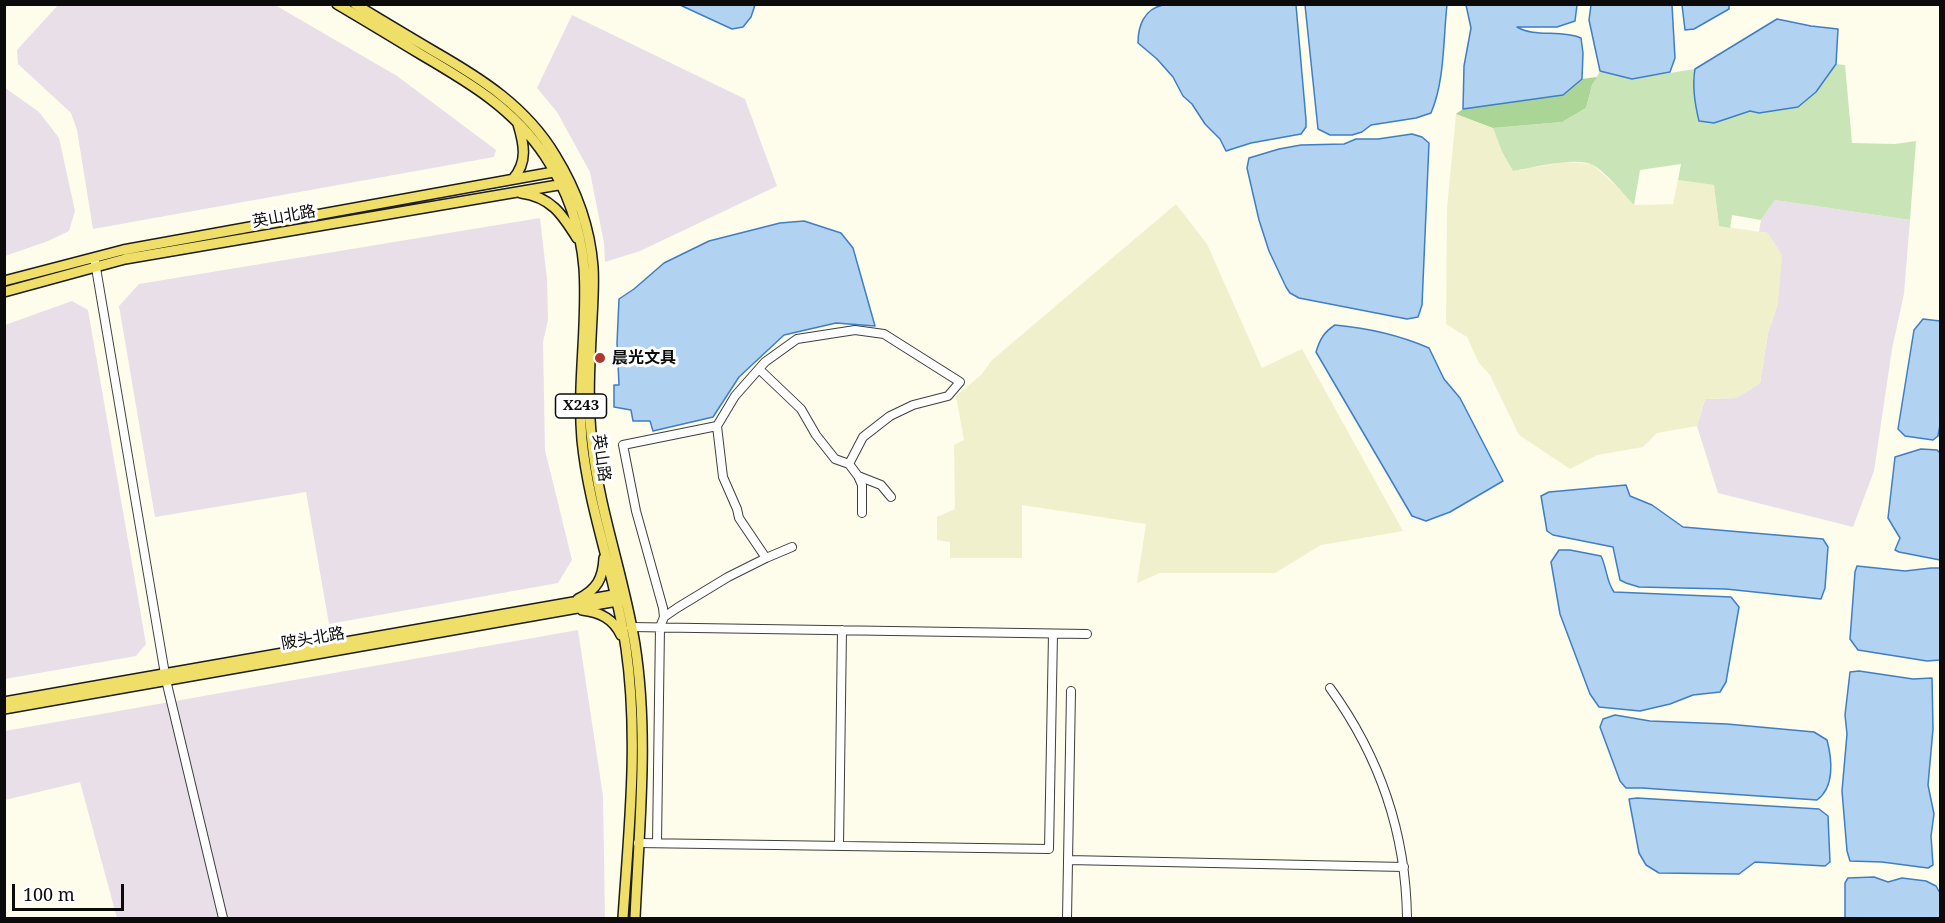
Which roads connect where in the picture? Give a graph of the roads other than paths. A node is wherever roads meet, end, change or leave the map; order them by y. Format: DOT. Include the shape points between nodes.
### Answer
graph roads {
  1 [pos="337,4"];
  2 [pos="355,4"];
  3 [pos="518,121"];
  4 [pos="559,171"];
  5 [pos="513,179"];
  6 [pos="566,184"];
  7 [pos="515,192"];
  8 [pos="581,244"];
  9 [pos="95,262"];
  10 [pos="4,281"];
  11 [pos="4,292"];
  12 [pos="759,369"];
  13 [pos="717,426"];
  14 [pos="849,464"];
  15 [pos="858,476"];
  16 [pos="891,496"];
  17 [pos="862,513"];
  18 [pos="603,547"];
  19 [pos="792,547"];
  20 [pos="766,558"];
  21 [pos="621,597"];
  22 [pos="573,606"];
  23 [pos="664,617"];
  24 [pos="631,627"];
  25 [pos="660,627"];
  26 [pos="842,630"];
  27 [pos="1053,634"];
  28 [pos="1087,634"];
  29 [pos="626,646"];
  30 [pos="166,677"];
  31 [pos="1330,688"];
  32 [pos="1071,691"];
  33 [pos="4,702"];
  34 [pos="4,709"];
  35 [pos="638,843"];
  36 [pos="657,843"];
  37 [pos="839,846"];
  38 [pos="1068,860"];
  39 [pos="1404,867"];
  40 [pos="223,918"];
  41 [pos="623,918"];
  42 [pos="634,918"];
  43 [pos="1067,918"];
  44 [pos="1407,918"];
  1 -- 3 [label="main road, 英山路 / X243" via="482,91"];
  2 -- 4 [label="main road, 英山路 / X243" via="507,98 540,133"];
  3 -- 4 [label="main road, 英山路 / X243"];
  3 -- 5 [label="main road" via="525,153"];
  4 -- 5 [label="main road, 英山北路"];
  4 -- 6 [label="main road, 英山路 / X243"];
  5 -- 9 [label="main road, 英山北路" via="123,250"];
  6 -- 7 [label="main road, 英山北路"];
  6 -- 8 [label="main road, 英山路 / X243"];
  6 -- 21 [label="main road, 英山路 / X243" via="584,219 593,266 590,399 594,462"];
  7 -- 8 [label="main road" via="549,202"];
  7 -- 9 [label="main road, 英山北路"];
  8 -- 18 [label="main road, 英山路 / X243" via="585,290 582,430 589,486"];
  9 -- 10 [label="main road, 英山北路"];
  9 -- 11 [label="main road, 英山北路"];
  9 -- 30 [label="street"];
  12 -- 13 [label="street" via="735,396"];
  12 -- 14 [label="street" via="801,409 835,459"];
  12 -- 14 [label="street" via="797,339 855,330 884,334 960,382 948,396 890,416 862,437"];
  13 -- 20 [label="street" via="723,477 739,519"];
  13 -- 23 [label="street" via="623,445"];
  14 -- 15 [label="street"];
  15 -- 16 [label="street" via="881,485"];
  15 -- 17 [label="street" via="862,485"];
  18 -- 21 [label="main road, 英山路 / X243"];
  18 -- 22 [label="main road" via="598,584"];
  19 -- 20 [label="street"];
  20 -- 23 [label="street"];
  21 -- 22 [label="main road, 陂头北路"];
  21 -- 24 [label="main road, 英山路 / X243"];
  21 -- 29 [label="main road, 英山路 / X243"];
  22 -- 29 [label="main road" via="608,618"];
  22 -- 30 [label="main road, 陂头北路"];
  23 -- 25 [label="street"];
  24 -- 25 [label="street"];
  24 -- 35 [label="main road, 英山路 / X243" via="641,714"];
  25 -- 26 [label="street"];
  25 -- 36 [label="street"];
  26 -- 27 [label="street"];
  26 -- 37 [label="street"];
  27 -- 28 [label="street"];
  27 -- 37 [label="street" via="1049,849"];
  29 -- 41 [label="main road, 英山路 / X243" via="633,742"];
  30 -- 33 [label="main road, 陂头北路"];
  30 -- 34 [label="main road, 陂头北路"];
  30 -- 40 [label="street"];
  31 -- 39 [label="street" via="1379,773 1392,810"];
  32 -- 38 [label="street"];
  35 -- 36 [label="street"];
  35 -- 42 [label="main road, 英山路 / X243"];
  36 -- 37 [label="street"];
  38 -- 39 [label="street"];
  38 -- 43 [label="street"];
  39 -- 44 [label="street"];
}
